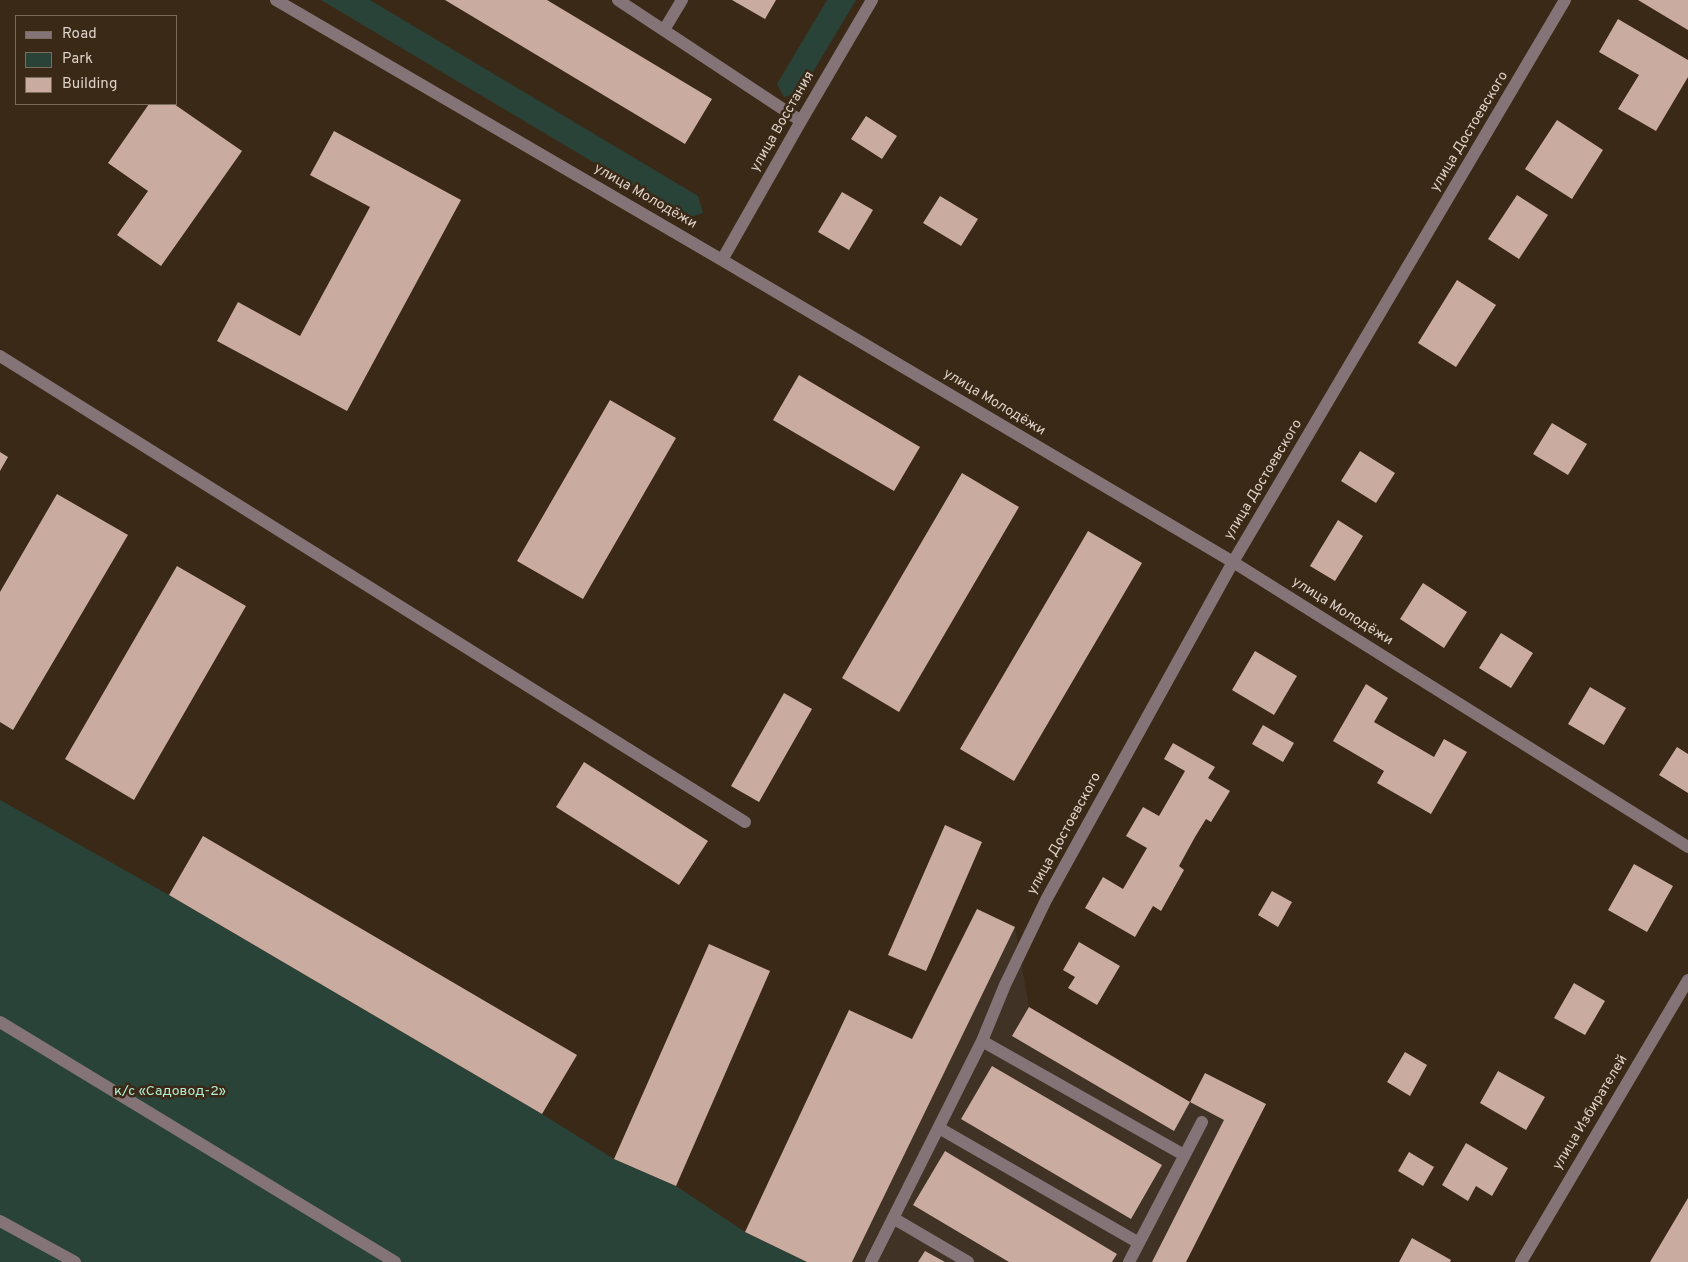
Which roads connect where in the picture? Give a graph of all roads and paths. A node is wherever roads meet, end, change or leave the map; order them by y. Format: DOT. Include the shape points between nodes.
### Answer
graph roads {
  1 [pos="276,0"];
  2 [pos="618,0"];
  3 [pos="682,0"];
  4 [pos="872,0"];
  5 [pos="1565,0"];
  6 [pos="664,30"];
  7 [pos="800,121"];
  8 [pos="722,260"];
  9 [pos="0,356"];
  10 [pos="1233,562"];
  11 [pos="745,822"];
  12 [pos="1688,847"];
  13 [pos="1688,980"];
  14 [pos="0,1022"];
  15 [pos="982,1042"];
  16 [pos="1202,1122"];
  17 [pos="939,1128"];
  18 [pos="1184,1155"];
  19 [pos="893,1218"];
  20 [pos="0,1221"];
  21 [pos="1139,1243"];
  22 [pos="75,1262"];
  23 [pos="394,1262"];
  24 [pos="871,1262"];
  25 [pos="968,1262"];
  26 [pos="1129,1262"];
  27 [pos="1520,1262"];
  1 -- 8 [label="street, улица Молодёжи"];
  2 -- 6 [label="street"];
  3 -- 6 [label="street"];
  4 -- 7 [label="street, улица Восстания"];
  5 -- 10 [label="street, улица Достоевского"];
  6 -- 7 [label="street"];
  7 -- 8 [label="street, улица Восстания"];
  8 -- 10 [label="street, улица Молодёжи"];
  9 -- 11 [label="street"];
  10 -- 12 [label="street, улица Молодёжи"];
  10 -- 15 [label="street, улица Достоевского" via="1046,900 1004,985"];
  13 -- 27 [label="street, улица Избирателей"];
  14 -- 23 [label="street"];
  15 -- 17 [label="street, улица Достоевского"];
  15 -- 18 [label="street"];
  16 -- 18 [label="street"];
  17 -- 19 [label="street, улица Достоевского"];
  17 -- 21 [label="street"];
  18 -- 21 [label="street"];
  19 -- 24 [label="street, улица Достоевского"];
  19 -- 25 [label="street"];
  20 -- 22 [label="street"];
  21 -- 26 [label="street"];
}
